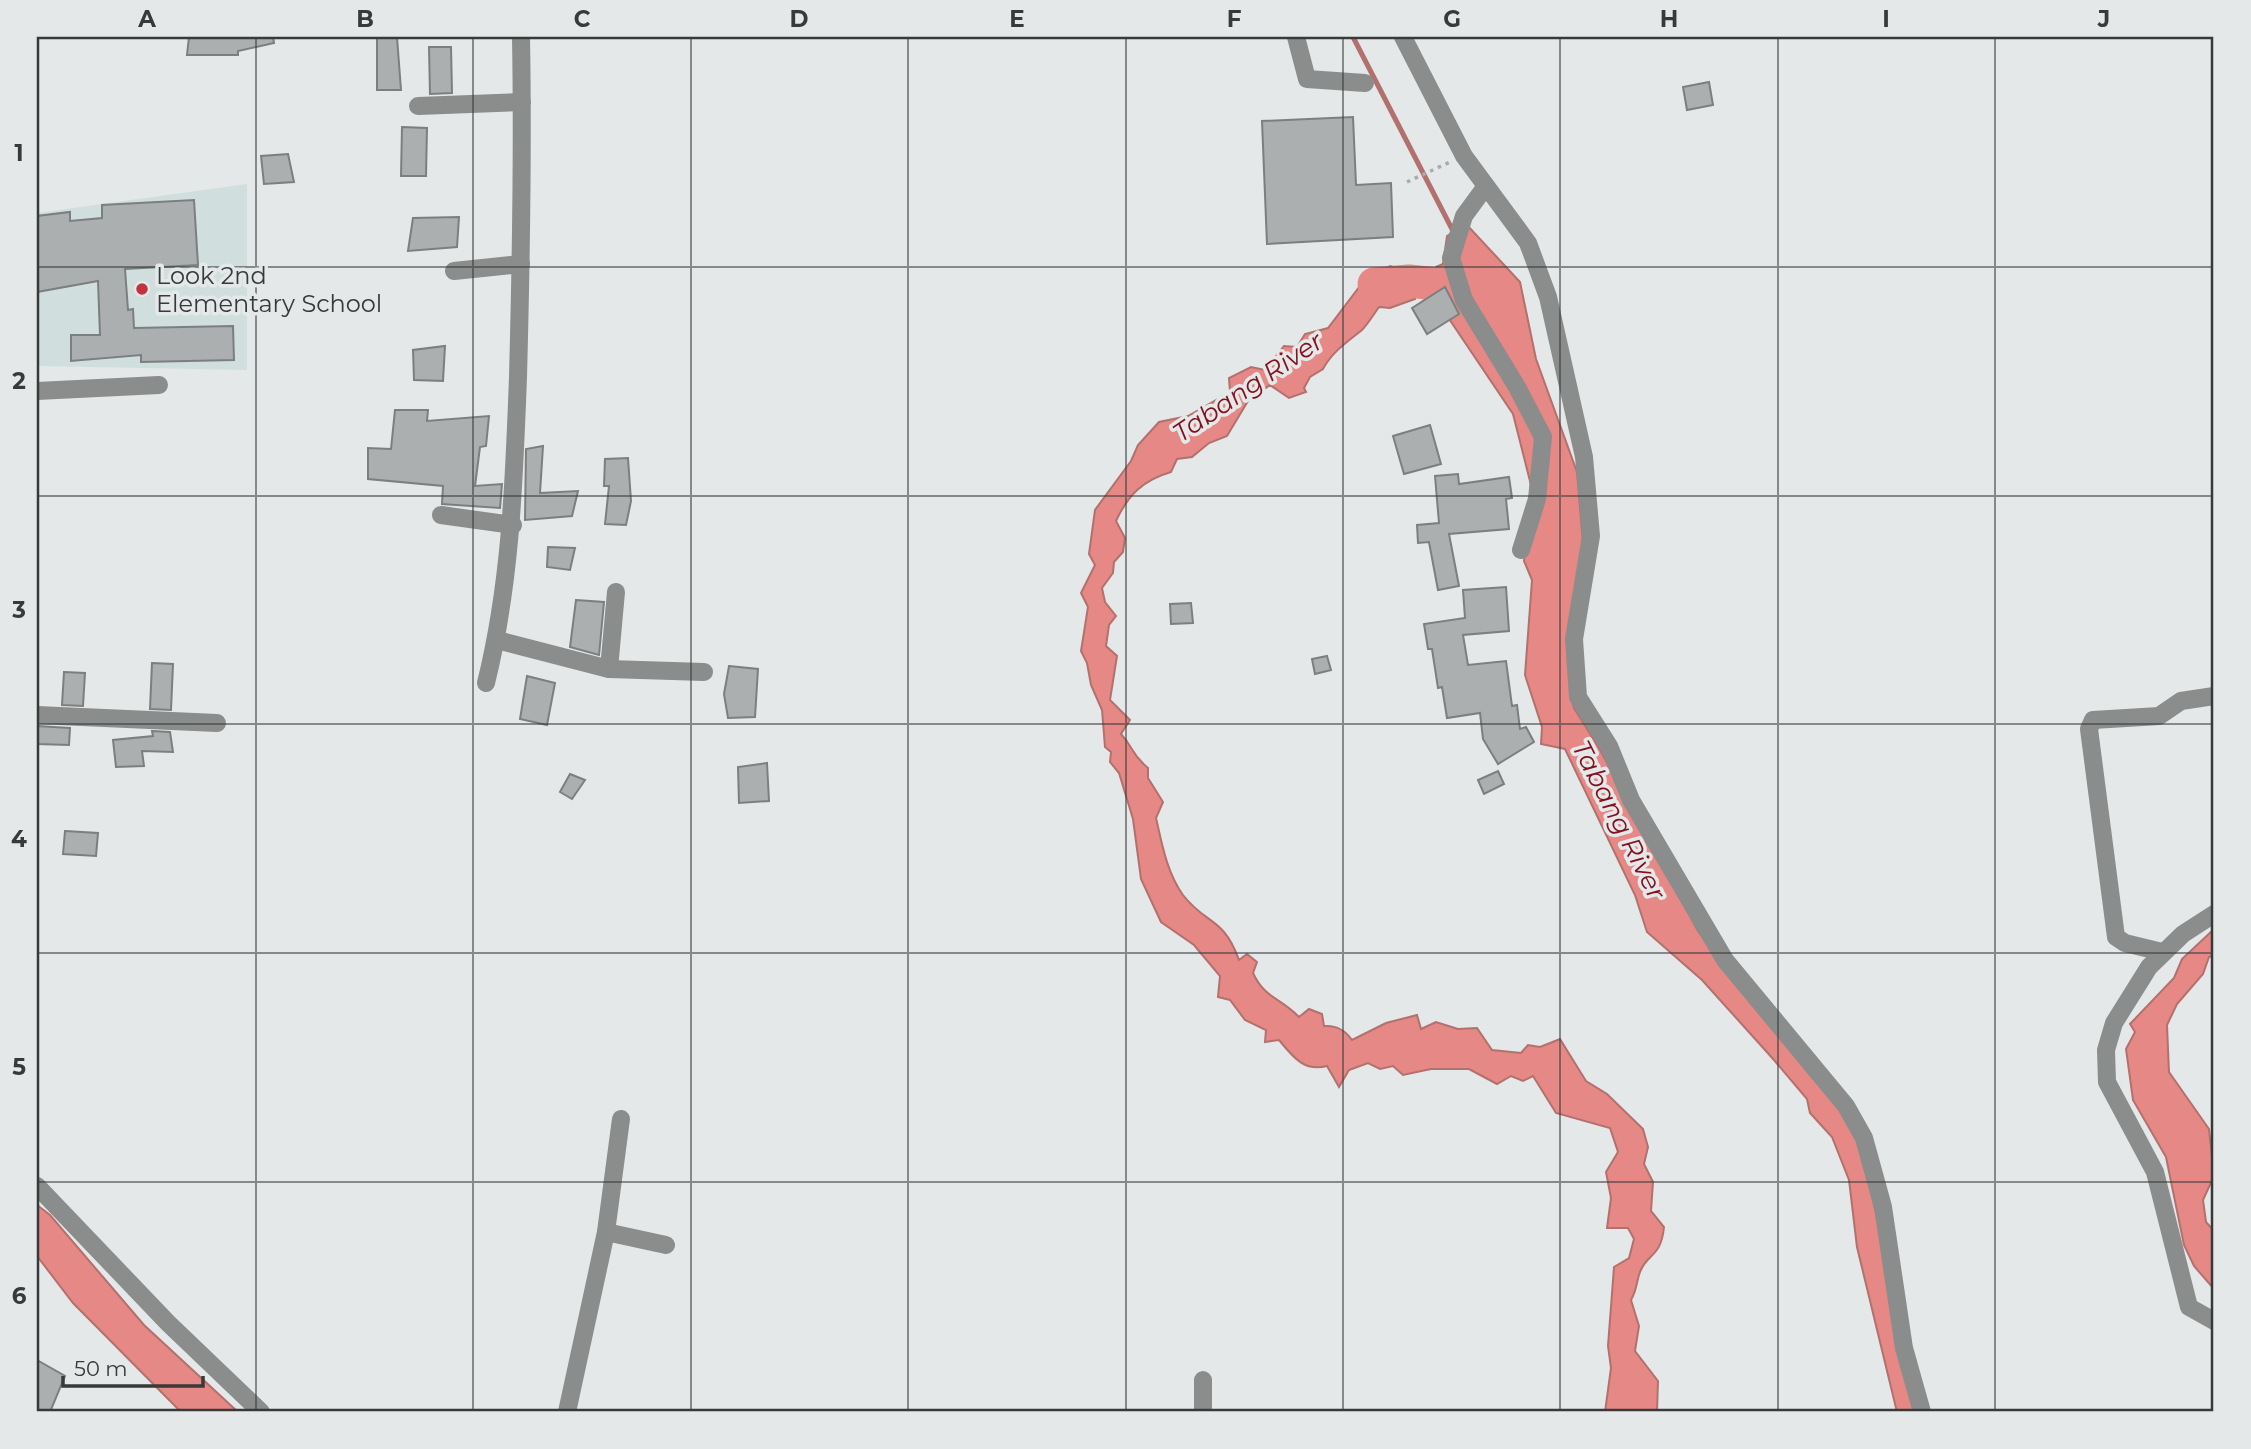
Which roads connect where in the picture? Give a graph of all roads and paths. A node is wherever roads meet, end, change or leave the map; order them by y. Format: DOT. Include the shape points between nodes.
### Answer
graph roads {
  1 [pos="521,37"];
  2 [pos="1296,37"];
  3 [pos="1403,37"];
  4 [pos="1365,83"];
  5 [pos="522,102"];
  6 [pos="418,106"];
  7 [pos="1464,156"];
  8 [pos="1407,182"];
  9 [pos="1482,191"];
  10 [pos="521,264"];
  11 [pos="454,271"];
  12 [pos="159,385"];
  13 [pos="37,391"];
  14 [pos="441,515"];
  15 [pos="513,525"];
  16 [pos="1521,550"];
  17 [pos="616,592"];
  18 [pos="497,640"];
  19 [pos="609,668"];
  20 [pos="704,672"];
  21 [pos="486,683"];
  22 [pos="2214,696"];
  23 [pos="37,715"];
  24 [pos="217,723"];
  25 [pos="2214,914"];
  26 [pos="2162,952"];
  27 [pos="621,1119"];
  28 [pos="37,1185"];
  29 [pos="606,1232"];
  30 [pos="666,1244"];
  31 [pos="2214,1321"];
  32 [pos="1203,1380"];
  33 [pos="261,1412"];
  34 [pos="567,1412"];
  35 [pos="1203,1412"];
  36 [pos="1922,1412"];
  1 -- 5 [label="street"];
  2 -- 4 [label="street" via="1307,79"];
  3 -- 7 [label="street"];
  5 -- 6 [label="street"];
  5 -- 10 [label="street"];
  7 -- 8 [label="path"];
  7 -- 9 [label="street"];
  9 -- 16 [label="street" via="1464,216 1451,258 1464,300 1543,437 1537,499"];
  9 -- 36 [label="street" via="1528,243 1548,297 1584,457 1591,536 1574,639 1578,697 1609,746 1644,823 1725,960 1846,1105 1864,1138 1883,1208 1904,1348"];
  10 -- 11 [label="street"];
  10 -- 15 [label="street"];
  12 -- 13 [label="street"];
  14 -- 15 [label="street"];
  15 -- 18 [label="street"];
  17 -- 19 [label="street"];
  18 -- 19 [label="street"];
  18 -- 21 [label="street"];
  19 -- 20 [label="street"];
  22 -- 26 [label="street" via="2181,701 2159,716 2093,720 2089,729 2116,937"];
  23 -- 24 [label="street"];
  25 -- 26 [label="street"];
  26 -- 31 [label="street" via="2114,1023 2106,1050 2107,1082 2155,1172 2189,1307"];
  27 -- 29 [label="street"];
  28 -- 33 [label="street" via="169,1324"];
  29 -- 30 [label="street"];
  29 -- 34 [label="street"];
  32 -- 35 [label="street"];
}
